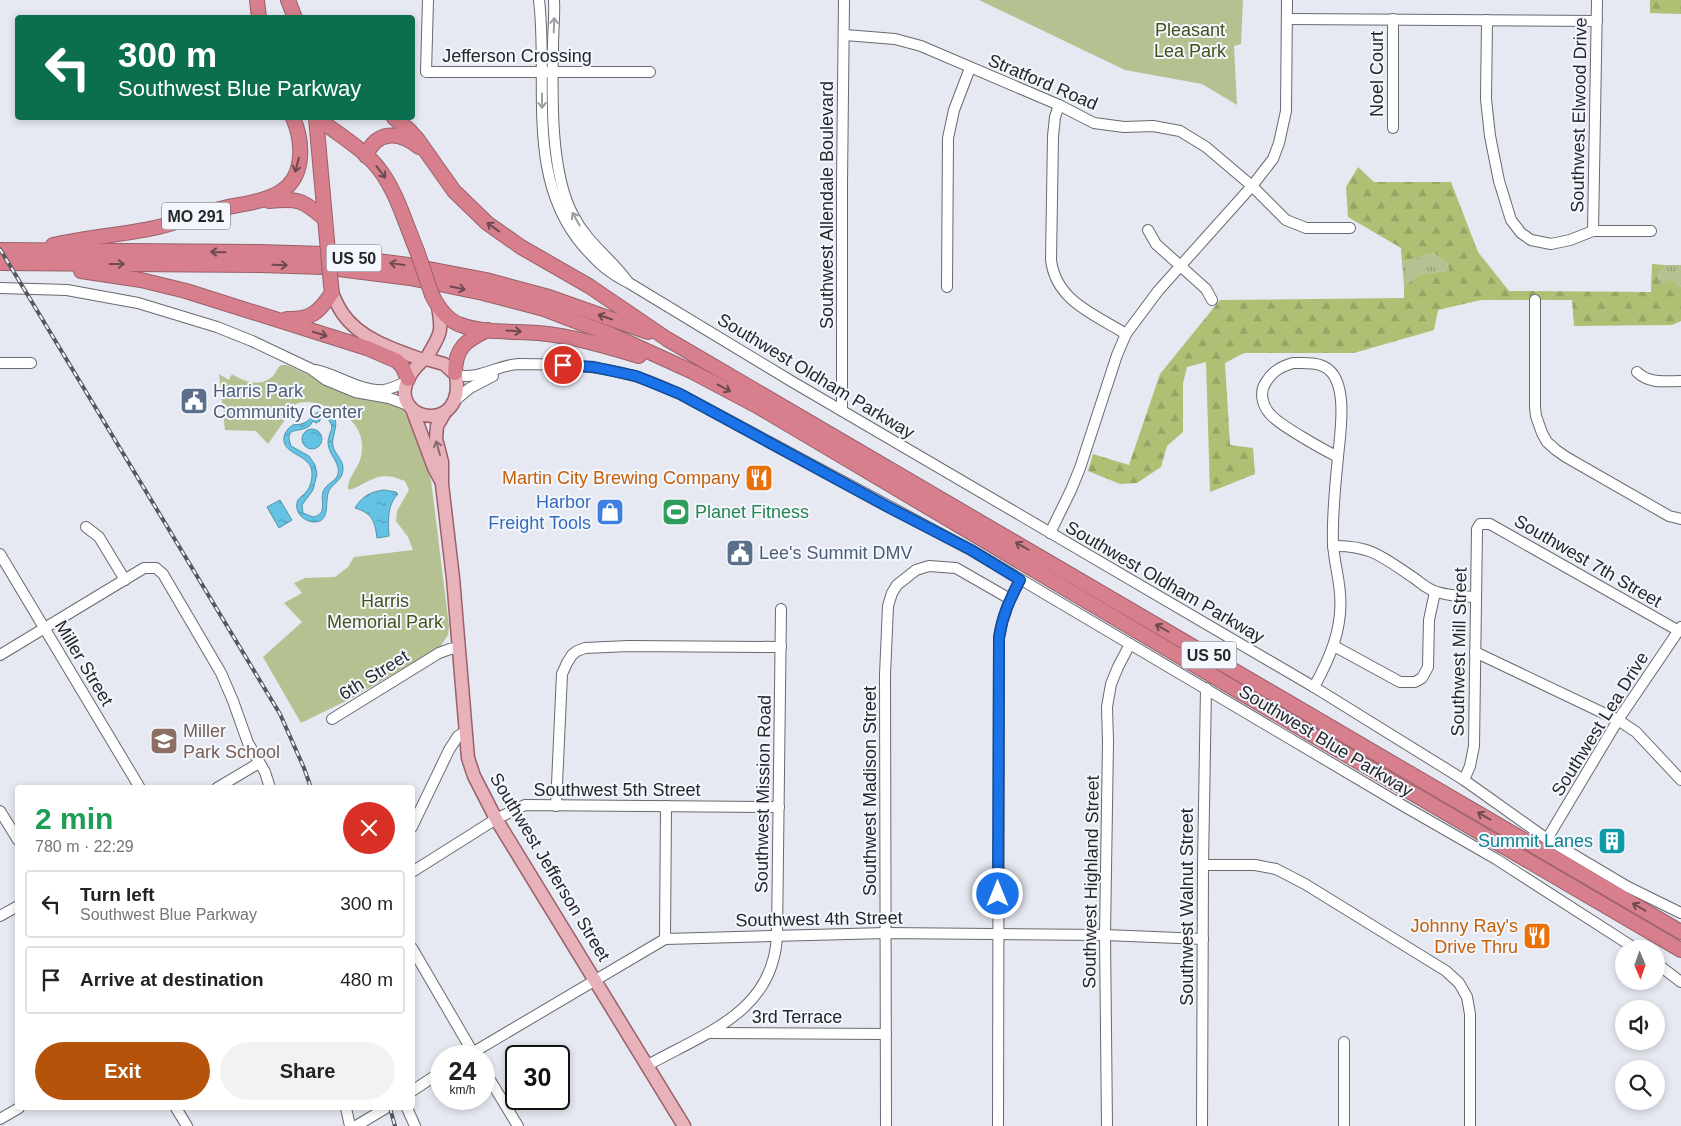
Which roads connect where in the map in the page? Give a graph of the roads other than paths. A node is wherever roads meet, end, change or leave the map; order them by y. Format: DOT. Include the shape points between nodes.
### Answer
graph roads {
  1 [pos="257,0"];
  2 [pos="288,0"];
  3 [pos="428,0"];
  4 [pos="539,0"];
  5 [pos="554,0"];
  6 [pos="844,0"];
  7 [pos="1287,0"];
  8 [pos="1597,0"];
  9 [pos="259,15"];
  10 [pos="293,15"];
  11 [pos="1287,19"];
  12 [pos="1393,19"];
  13 [pos="1487,20"];
  14 [pos="1597,21"];
  15 [pos="845,35"];
  16 [pos="970,68"];
  17 [pos="542,71"];
  18 [pos="553,71"];
  19 [pos="650,72"];
  20 [pos="1059,105"];
  21 [pos="294,120"];
  22 [pos="316,120"];
  23 [pos="319,120"];
  24 [pos="397,120"];
  25 [pos="1393,128"];
  26 [pos="366,156"];
  27 [pos="431,156"];
  28 [pos="557,184"];
  29 [pos="1252,186"];
  30 [pos="254,202"];
  31 [pos="325,224"];
  32 [pos="1350,228"];
  33 [pos="1148,230"];
  34 [pos="1593,231"];
  35 [pos="1651,231"];
  36 [pos="0,250"];
  37 [pos="32,257"];
  38 [pos="0,264"];
  39 [pos="1180,265"];
  40 [pos="947,287"];
  41 [pos="0,288"];
  42 [pos="331,289"];
  43 [pos="1212,300"];
  44 [pos="1535,300"];
  45 [pos="435,301"];
  46 [pos="274,318"];
  47 [pos="490,329"];
  48 [pos="1126,334"];
  49 [pos="667,339"];
  50 [pos="425,359"];
  51 [pos="0,363"];
  52 [pos="31,363"];
  53 [pos="535,365"];
  54 [pos="311,369"];
  55 [pos="693,372"];
  56 [pos="1637,372"];
  57 [pos="456,374"];
  58 [pos="407,381"];
  59 [pos="1681,381"];
  60 [pos="454,401"];
  61 [pos="410,407"];
  62 [pos="842,411"];
  63 [pos="444,414"];
  64 [pos="1338,457"];
  65 [pos="442,484"];
  66 [pos="1681,519"];
  67 [pos="1480,524"];
  68 [pos="86,527"];
  69 [pos="1050,533"];
  70 [pos="1333,546"];
  71 [pos="0,554"];
  72 [pos="125,580"];
  73 [pos="1020,580"];
  74 [pos="1435,592"];
  75 [pos="1475,597"];
  76 [pos="1010,599"];
  77 [pos="781,609"];
  78 [pos="45,629"];
  79 [pos="1680,629"];
  80 [pos="1130,644"];
  81 [pos="1334,646"];
  82 [pos="459,647"];
  83 [pos="781,647"];
  84 [pos="1475,652"];
  85 [pos="0,655"];
  86 [pos="1206,688"];
  87 [pos="1314,688"];
  88 [pos="332,719"];
  89 [pos="1618,720"];
  90 [pos="466,731"];
  91 [pos="259,763"];
  92 [pos="1464,780"];
  93 [pos="1681,780"];
  94 [pos="138,785"];
  95 [pos="222,785"];
  96 [pos="269,785"];
  97 [pos="556,806"];
  98 [pos="666,806"];
  99 [pos="779,807"];
  100 [pos="0,811"];
  101 [pos="496,819"];
  102 [pos="415,820"];
  103 [pos="15,835"];
  104 [pos="1547,839"];
  105 [pos="1203,865"];
  106 [pos="415,870"];
  107 [pos="15,908"];
  108 [pos="1681,913"];
  109 [pos="0,916"];
  110 [pos="1681,932"];
  111 [pos="886,933"];
  112 [pos="998,933"];
  113 [pos="777,935"];
  114 [pos="1105,935"];
  115 [pos="665,939"];
  116 [pos="1203,939"];
  117 [pos="1622,940"];
  118 [pos="1681,950"];
  119 [pos="415,953"];
  120 [pos="1665,970"];
  121 [pos="595,981"];
  122 [pos="1681,982"];
  123 [pos="708,1033"];
  124 [pos="886,1034"];
  125 [pos="1344,1042"];
  126 [pos="466,1045"];
  127 [pos="489,1045"];
  128 [pos="648,1065"];
  129 [pos="430,1079"];
  130 [pos="495,1088"];
  131 [pos="415,1089"];
  132 [pos="16,1110"];
  133 [pos="177,1110"];
  134 [pos="346,1110"];
  135 [pos="383,1110"];
  136 [pos="408,1110"];
  137 [pos="0,1119"];
  138 [pos="186,1126"];
  139 [pos="350,1126"];
  140 [pos="356,1126"];
  141 [pos="415,1126"];
  142 [pos="518,1126"];
  143 [pos="684,1126"];
  144 [pos="886,1126"];
  145 [pos="998,1126"];
  146 [pos="1107,1126"];
  147 [pos="1202,1126"];
  148 [pos="1344,1126"];
  149 [pos="1470,1126"];
  1 -- 9 [label="highway"];
  2 -- 10 [label="highway"];
  3 -- 17 [label="street, Jefferson Crossing" via="426,72"];
  4 -- 17 [label="street, Southwest Oldham Parkway"];
  18 -- 5 [label="street, Southwest Oldham Parkway, one-way"];
  6 -- 15 [label="street, Southwest Allendale Boulevard"];
  7 -- 11 [label="street"];
  8 -- 14 [label="street, Southwest Elwood Drive"];
  11 -- 12 [label="street"];
  11 -- 29 [label="street" via="1284,126 1272,159"];
  12 -- 13 [label="street"];
  12 -- 25 [label="street, Noel Court"];
  13 -- 14 [label="street"];
  13 -- 34 [label="street" via="1486,99 1490,136 1511,220 1531,240 1551,244"];
  14 -- 34 [label="street, Southwest Elwood Drive"];
  15 -- 16 [label="street, Stratford Road" via="896,39 921,46"];
  15 -- 62 [label="street, Southwest Allendale Boulevard"];
  16 -- 20 [label="street, Stratford Road"];
  16 -- 40 [label="street" via="954,110 948,138"];
  17 -- 18 [label="street, Jefferson Crossing"];
  17 -- 28 [label="street, Southwest Oldham Parkway, one-way" via="543,143"];
  18 -- 19 [label="street, Jefferson Crossing"];
  18 -- 28 [label="street, Southwest Oldham Parkway"];
  20 -- 29 [label="street, Stratford Road" via="1094,123 1180,131 1206,147"];
  20 -- 48 [label="street" via="1053,136 1051,260 1054,276 1072,302"];
  21 -- 30 [label="highway, MO 291, one-way" via="300,140 300,159 295,175 275,195"];
  22 -- 31 [label="highway"];
  23 -- 26 [label="highway"];
  24 -- 27 [label="highway"];
  26 -- 27 [label="highway" via="369,146 380,138 398,136 410,140"];
  26 -- 45 [label="highway, one-way, bridge" via="392,188"];
  49 -- 27 [label="highway, one-way" via="590,286 521,247 487,223 454,191"];
  28 -- 62 [label="street, Southwest Oldham Parkway" via="585,236 629,283"];
  29 -- 32 [label="street, Stratford Road" via="1286,220 1306,228"];
  29 -- 39 [label="street"];
  30 -- 31 [label="highway, MO 291" via="300,201 307,204"];
  30 -- 37 [label="highway, MO 291" via="155,228 79,239"];
  31 -- 42 [label="highway, bridge"];
  33 -- 39 [label="street" via="1156,244"];
  34 -- 35 [label="street"];
  36 -- 37 [label="highway, US 50"];
  37 -- 38 [label="highway, US 50"];
  37 -- 46 [label="highway" via="186,291"];
  49 -- 37 [label="highway, US 50, one-way" via="549,297 486,280 324,254 259,252"];
  37 -- 55 [label="highway, US 50, one-way" via="323,266 410,278 544,309 612,335"];
  39 -- 43 [label="street" via="1206,288"];
  39 -- 48 [label="street"];
  41 -- 54 [label="street" via="67,290 138,303 217,327"];
  42 -- 46 [label="highway" via="320,309 304,319"];
  42 -- 50 [label="main road" via="343,314 358,330 384,344"];
  44 -- 66 [label="street" via="1534,407 1547,442 1566,457 1669,516"];
  45 -- 47 [label="highway" via="459,325"];
  45 -- 50 [label="main road" via="440,334"];
  46 -- 58 [label="highway, one-way" via="389,357 402,366"];
  47 -- 55 [label="highway, one-way" via="541,333 601,344"];
  47 -- 57 [label="highway" via="462,346 456,358"];
  48 -- 69 [label="street" via="1072,490"];
  110 -- 49 [label="highway, US 50, one-way"];
  50 -- 57 [label="main road" via="444,364"];
  50 -- 58 [label="main road"];
  51 -- 52 [label="street"];
  53 -- 57 [label="street, Southwest Blue Parkway" via="518,364 474,376"];
  53 -- 60 [label="street, Southwest Blue Parkway" via="487,379"];
  53 -- 73 [label="street, Southwest Blue Parkway" via="594,367 636,376 680,394 971,550"];
  54 -- 58 [label="street" via="375,390"];
  54 -- 61 [label="street" via="326,380 356,392 390,398"];
  55 -- 118 [label="highway, US 50, one-way" via="759,407"];
  56 -- 59 [label="street" via="1650,381"];
  57 -- 60 [label="main road"];
  58 -- 61 [label="main road" via="404,390"];
  60 -- 63 [label="main road"];
  61 -- 63 [label="main road" via="427,416"];
  61 -- 65 [label="main road, Southwest Jefferson Street"];
  62 -- 69 [label="street, Southwest Oldham Parkway"];
  65 -- 63 [label="main road, Southwest Jefferson Street, one-way" via="442,462 436,439 437,426"];
  64 -- 64 [label="street" via="1341,396 1334,375 1320,365 1307,363 1293,363 1274,371 1263,386 1262,397 1271,416"];
  64 -- 70 [label="street"];
  65 -- 82 [label="main road, Southwest Jefferson Street"];
  67 -- 75 [label="street, Southwest Mill Street" via="1477,529"];
  67 -- 79 [label="street, Southwest 7th Street" via="1490,524"];
  68 -- 72 [label="street" via="99,537"];
  69 -- 87 [label="street, Southwest Oldham Parkway"];
  70 -- 74 [label="street" via="1364,548 1378,554"];
  70 -- 81 [label="street" via="1340,593 1340,619"];
  71 -- 78 [label="street, Miller Street"];
  72 -- 78 [label="street"];
  72 -- 91 [label="street" via="144,568 156,568 163,574 221,673"];
  73 -- 76 [label="street"];
  73 -- 80 [label="street, Southwest Blue Parkway"];
  74 -- 75 [label="street"];
  74 -- 81 [label="street" via="1429,620 1428,667 1422,678 1415,682 1400,682"];
  75 -- 84 [label="street, Southwest Mill Street"];
  76 -- 111 [label="street, Southwest Madison Street" via="956,568 930,566 916,570 897,585 889,601 886,622"];
  76 -- 112 [label="street" via="999,638"];
  77 -- 83 [label="street, Southwest Mission Road"];
  78 -- 85 [label="street"];
  78 -- 94 [label="street, Miller Street"];
  79 -- 89 [label="street, Southwest Lea Drive"];
  80 -- 86 [label="street, Southwest Blue Parkway"];
  80 -- 114 [label="street, Southwest Highland Street" via="1110,684 1107,707"];
  81 -- 87 [label="street"];
  82 -- 88 [label="street, 6th Street" via="439,654"];
  82 -- 90 [label="main road, Southwest Jefferson Street"];
  83 -- 97 [label="street" via="628,646 577,651 567,663 562,680"];
  83 -- 99 [label="street, Southwest Mission Road"];
  84 -- 89 [label="street"];
  84 -- 92 [label="street, Southwest Mill Street" via="1474,746"];
  86 -- 105 [label="street, Southwest Walnut Street"];
  86 -- 117 [label="street, Southwest Blue Parkway" via="1496,859"];
  87 -- 92 [label="street, Southwest Oldham Parkway"];
  89 -- 93 [label="street" via="1636,732"];
  89 -- 104 [label="street, Southwest Lea Drive"];
  90 -- 101 [label="main road, Southwest Jefferson Street" via="468,758 474,776"];
  90 -- 102 [label="street" via="458,736 449,750"];
  91 -- 95 [label="street"];
  91 -- 96 [label="street"];
  92 -- 104 [label="street, Southwest Oldham Parkway"];
  97 -- 98 [label="street, Southwest 5th Street"];
  97 -- 101 [label="street, Southwest 5th Street" via="524,805"];
  98 -- 99 [label="street, Southwest 5th Street"];
  98 -- 115 [label="street"];
  99 -- 113 [label="street, Southwest Mission Road"];
  100 -- 103 [label="street"];
  101 -- 106 [label="street, Southwest 5th Street"];
  101 -- 121 [label="main road, Southwest Jefferson Street"];
  104 -- 108 [label="street, Southwest Oldham Parkway"];
  105 -- 116 [label="street, Southwest Walnut Street"];
  105 -- 149 [label="street" via="1255,865 1276,869 1410,948 1459,983 1467,997 1470,1014"];
  107 -- 109 [label="street"];
  111 -- 112 [label="street, Southwest 4th Street"];
  111 -- 113 [label="street, Southwest 4th Street"];
  111 -- 124 [label="street, Southwest Madison Street"];
  112 -- 114 [label="street, Southwest 4th Street"];
  112 -- 145 [label="street"];
  113 -- 115 [label="street, Southwest 4th Street"];
  113 -- 123 [label="street, Southwest Mission Road" via="773,965 760,992 740,1013"];
  114 -- 116 [label="street, Southwest 4th Street"];
  114 -- 146 [label="street, Southwest Highland Street"];
  115 -- 121 [label="street, Southwest 4th Street"];
  116 -- 147 [label="street, Southwest Walnut Street"];
  119 -- 126 [label="street"];
  120 -- 122 [label="street"];
  121 -- 127 [label="street, Southwest 4th Street"];
  121 -- 128 [label="main road, Southwest Jefferson Street"];
  123 -- 124 [label="street, 3rd Terrace"];
  123 -- 128 [label="street, Southwest Mission Road"];
  124 -- 144 [label="street, Southwest Madison Street"];
  125 -- 148 [label="street"];
  128 -- 143 [label="main road, Southwest Jefferson Street"];
  129 -- 131 [label="street"];
  130 -- 142 [label="street"];
  132 -- 137 [label="street"];
  133 -- 138 [label="street"];
  134 -- 139 [label="street"];
  135 -- 140 [label="street"];
  136 -- 141 [label="street"];
}
